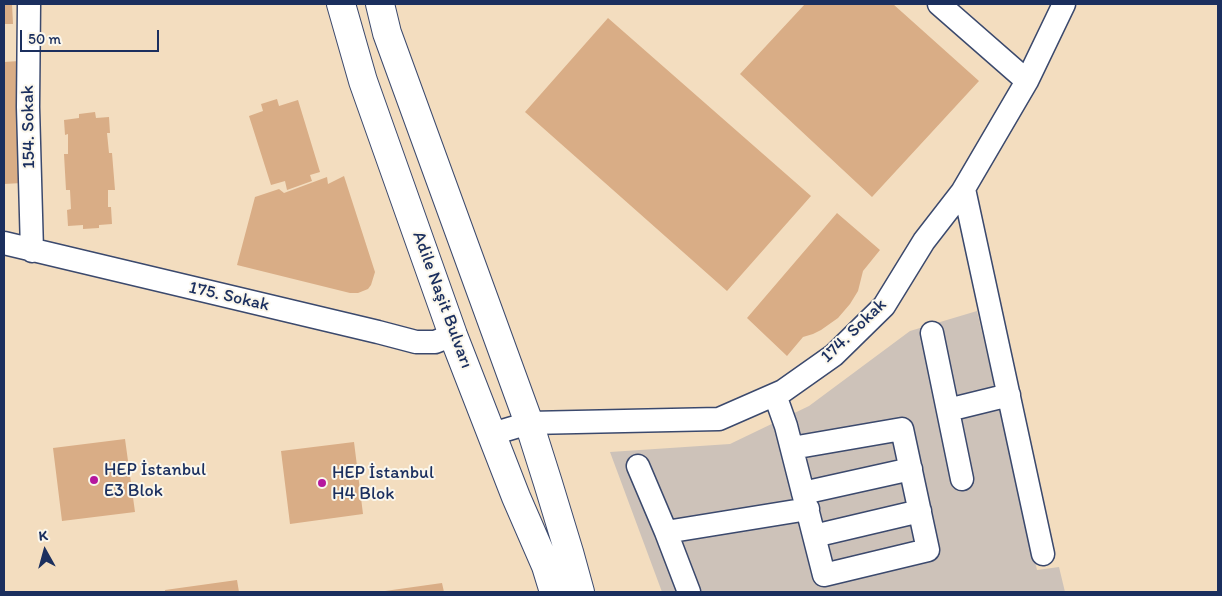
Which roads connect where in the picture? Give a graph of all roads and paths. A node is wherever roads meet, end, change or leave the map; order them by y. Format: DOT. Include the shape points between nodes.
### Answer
graph roads {
  1 [pos="29,4"];
  2 [pos="341,4"];
  3 [pos="380,4"];
  4 [pos="939,4"];
  5 [pos="1062,5"];
  6 [pos="1027,80"];
  7 [pos="964,189"];
  8 [pos="4,243"];
  9 [pos="32,250"];
  10 [pos="932,333"];
  11 [pos="453,335"];
  12 [pos="775,395"];
  13 [pos="1009,395"];
  14 [pos="948,410"];
  15 [pos="528,423"];
  16 [pos="492,434"];
  17 [pos="792,448"];
  18 [pos="638,466"];
  19 [pos="911,469"];
  20 [pos="962,479"];
  21 [pos="805,501"];
  22 [pos="920,511"];
  23 [pos="666,532"];
  24 [pos="814,536"];
  25 [pos="1043,554"];
  26 [pos="554,592"];
  27 [pos="580,592"];
  28 [pos="689,592"];
  1 -- 9 [label="street, 154. Sokak"];
  2 -- 11 [label="main road, Adile Naşit Bulvarı" via="363,81"];
  3 -- 15 [label="main road" via="387,33"];
  4 -- 6 [label="street"];
  5 -- 6 [label="street, 174. Sokak"];
  6 -- 7 [label="street, 174. Sokak"];
  7 -- 12 [label="street, 174. Sokak" via="924,241 884,306 834,355"];
  7 -- 13 [label="street"];
  8 -- 9 [label="street, 175. Sokak"];
  9 -- 11 [label="street, 175. Sokak" via="416,342 435,342"];
  10 -- 14 [label="street"];
  11 -- 16 [label="main road, Adile Naşit Bulvarı"];
  12 -- 15 [label="street, 174. Sokak" via="719,419"];
  12 -- 17 [label="street"];
  13 -- 14 [label="street"];
  13 -- 25 [label="street"];
  14 -- 20 [label="street"];
  15 -- 16 [label="street, 174. Sokak"];
  15 -- 27 [label="main road"];
  16 -- 26 [label="main road, Adile Naşit Bulvarı"];
  17 -- 19 [label="street" via="902,429"];
  17 -- 21 [label="street"];
  18 -- 23 [label="street"];
  19 -- 21 [label="street"];
  19 -- 22 [label="street"];
  21 -- 23 [label="street"];
  21 -- 24 [label="street"];
  22 -- 24 [label="street"];
  22 -- 24 [label="street" via="928,550 824,575"];
  23 -- 28 [label="street"];
}
